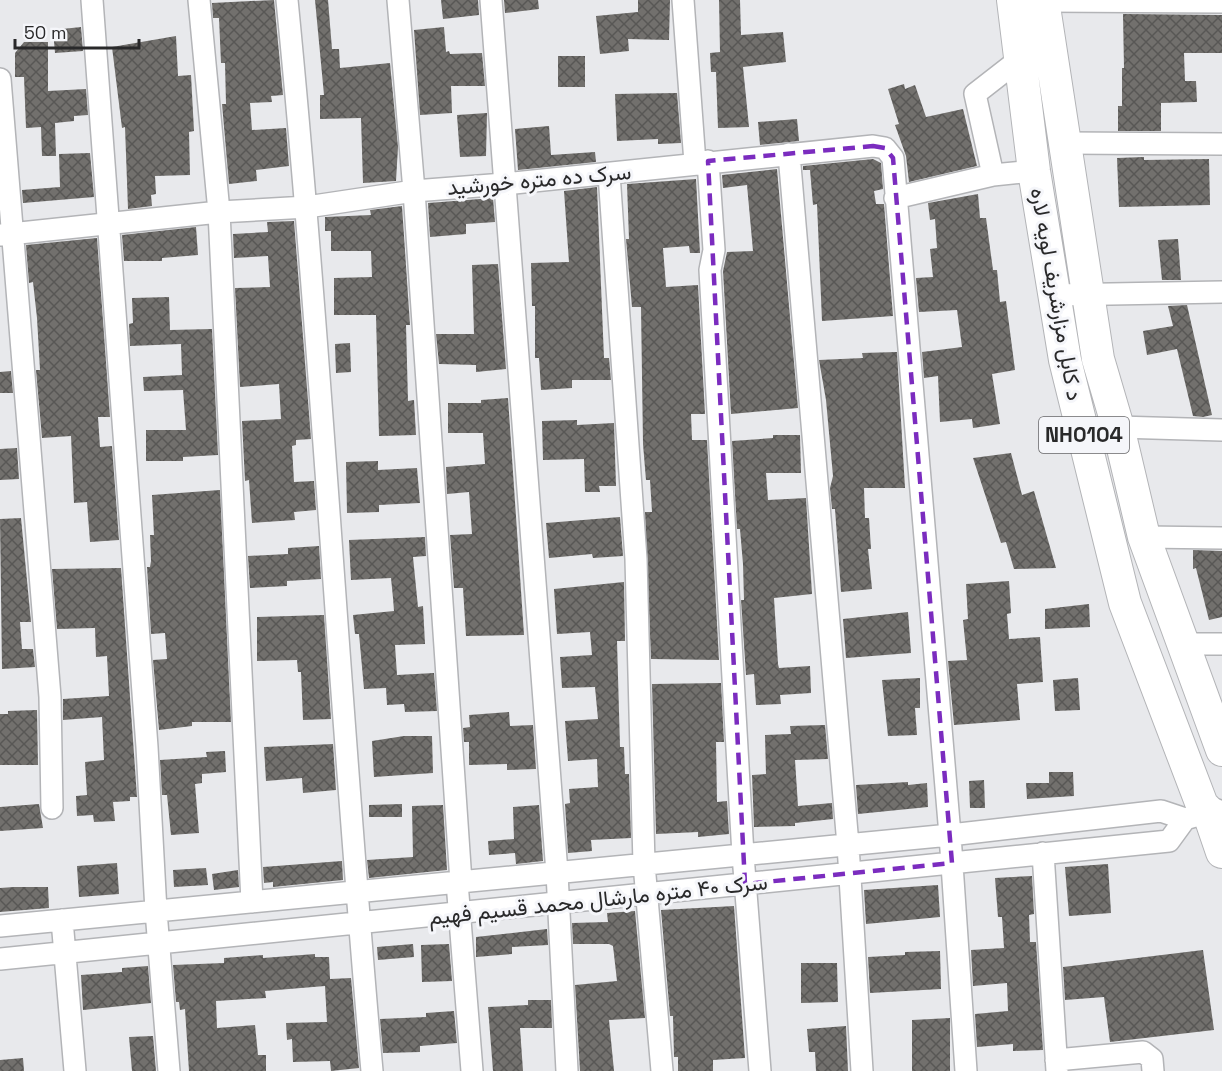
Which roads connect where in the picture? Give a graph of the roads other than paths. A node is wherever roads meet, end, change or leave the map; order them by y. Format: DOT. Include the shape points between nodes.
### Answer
graph roads {
  1 [pos="92,0"];
  2 [pos="199,0"];
  3 [pos="287,0"];
  4 [pos="398,0"];
  5 [pos="491,0"];
  6 [pos="683,0"];
  7 [pos="1033,0"];
  8 [pos="1222,2"];
  9 [pos="1020,59"];
  10 [pos="0,79"];
  11 [pos="1065,143"];
  12 [pos="1222,144"];
  13 [pos="789,154"];
  14 [pos="701,162"];
  15 [pos="1034,171"];
  16 [pos="609,174"];
  17 [pos="993,175"];
  18 [pos="504,184"];
  19 [pos="414,191"];
  20 [pos="895,198"];
  21 [pos="307,207"];
  22 [pos="219,212"];
  23 [pos="109,226"];
  24 [pos="6,235"];
  25 [pos="1222,292"];
  26 [pos="1088,294"];
  27 [pos="1055,295"];
  28 [pos="1118,427"];
  29 [pos="1222,430"];
  30 [pos="1144,537"];
  31 [pos="1222,538"];
  32 [pos="1182,644"];
  33 [pos="1222,644"];
  34 [pos="1222,750"];
  35 [pos="52,808"];
  36 [pos="1205,813"];
  37 [pos="950,835"];
  38 [pos="848,845"];
  39 [pos="1222,852"];
  40 [pos="1043,854"];
  41 [pos="742,855"];
  42 [pos="952,862"];
  43 [pos="644,864"];
  44 [pos="557,873"];
  45 [pos="850,873"];
  46 [pos="459,882"];
  47 [pos="745,884"];
  48 [pos="356,892"];
  49 [pos="646,894"];
  50 [pos="252,902"];
  51 [pos="558,903"];
  52 [pos="156,911"];
  53 [pos="459,913"];
  54 [pos="62,920"];
  55 [pos="358,923"];
  56 [pos="0,926"];
  57 [pos="159,943"];
  58 [pos="65,953"];
  59 [pos="0,959"];
  60 [pos="1056,1065"];
  61 [pos="75,1071"];
  62 [pos="170,1071"];
  63 [pos="372,1071"];
  64 [pos="472,1071"];
  65 [pos="567,1071"];
  66 [pos="662,1071"];
  67 [pos="760,1071"];
  68 [pos="862,1071"];
  69 [pos="966,1071"];
  70 [pos="1153,1071"];
  1 -- 23 [label="street"];
  2 -- 22 [label="street"];
  3 -- 21 [label="street"];
  4 -- 19 [label="street"];
  5 -- 18 [label="street"];
  6 -- 14 [label="street"];
  7 -- 8 [label="street"];
  7 -- 9 [label="highway, د کابل مزارشریف لویه لاره / NH0104"];
  7 -- 11 [label="highway, د کابل مزارشریف لویه لاره / NH0104"];
  9 -- 15 [label="highway, د کابل مزارشریف لویه لاره / NH0104"];
  9 -- 17 [label="street" via="975,94"];
  10 -- 24 [label="street"];
  11 -- 12 [label="street"];
  11 -- 26 [label="highway, د کابل مزارشریف لویه لاره / NH0104"];
  13 -- 14 [label="street, سرک ده متره خورشید"];
  13 -- 20 [label="street, سرک ده متره خورشید" via="885,148 893,158"];
  13 -- 38 [label="street"];
  14 -- 16 [label="street, سرک ده متره خورشید"];
  14 -- 41 [label="street" via="714,250 710,270"];
  15 -- 17 [label="street"];
  15 -- 27 [label="highway, د کابل مزارشریف لویه لاره / NH0104"];
  16 -- 18 [label="street, سرک ده متره خورشید"];
  16 -- 43 [label="street" via="636,559"];
  17 -- 20 [label="street"];
  18 -- 19 [label="street, سرک ده متره خورشید"];
  18 -- 44 [label="street"];
  19 -- 21 [label="street, سرک ده متره خورشید"];
  19 -- 46 [label="street"];
  20 -- 37 [label="street"];
  21 -- 22 [label="street, سرک ده متره خورشید"];
  21 -- 48 [label="street"];
  22 -- 23 [label="street, سرک ده متره خورشید"];
  22 -- 50 [label="street"];
  23 -- 24 [label="street, سرک ده متره خورشید"];
  23 -- 52 [label="street"];
  24 -- 35 [label="street" via="50,697"];
  25 -- 26 [label="street"];
  26 -- 27 [label="street"];
  26 -- 28 [label="highway, د کابل مزارشریف لویه لاره / NH0104" via="1098,359"];
  27 -- 36 [label="highway, د کابل مزارشریف لویه لاره / NH0104" via="1065,360 1125,603"];
  28 -- 29 [label="street"];
  28 -- 30 [label="highway, د کابل مزارشریف لویه لاره / NH0104"];
  30 -- 31 [label="street"];
  30 -- 32 [label="highway, د کابل مزارشریف لویه لاره / NH0104"];
  32 -- 33 [label="street"];
  32 -- 34 [label="highway, د کابل مزارشریف لویه لاره / NH0104"];
  36 -- 37 [label="street, سرک ۴۰ متره مارشال محمد قسیم فهیم" via="1161,811"];
  36 -- 39 [label="highway, د کابل مزارشریف لویه لاره / NH0104"];
  36 -- 40 [label="street, سرک ۴۰ متره مارشال محمد قسیم فهیم" via="1169,841"];
  37 -- 38 [label="street, سرک ۴۰ متره مارشال محمد قسیم فهیم"];
  37 -- 42 [label="street"];
  38 -- 41 [label="street, سرک ۴۰ متره مارشال محمد قسیم فهیم"];
  38 -- 45 [label="street"];
  40 -- 42 [label="street, سرک ۴۰ متره مارشال محمد قسیم فهیم"];
  40 -- 60 [label="street"];
  41 -- 43 [label="street, سرک ۴۰ متره مارشال محمد قسیم فهیم"];
  41 -- 47 [label="street"];
  42 -- 45 [label="street, سرک ۴۰ متره مارشال محمد قسیم فهیم"];
  42 -- 69 [label="street"];
  43 -- 44 [label="street, سرک ۴۰ متره مارشال محمد قسیم فهیم"];
  43 -- 49 [label="street"];
  44 -- 46 [label="street, سرک ۴۰ متره مارشال محمد قسیم فهیم"];
  44 -- 51 [label="street"];
  45 -- 47 [label="street, سرک ۴۰ متره مارشال محمد قسیم فهیم"];
  45 -- 68 [label="street"];
  46 -- 48 [label="street, سرک ۴۰ متره مارشال محمد قسیم فهیم"];
  46 -- 53 [label="street"];
  47 -- 49 [label="street, سرک ۴۰ متره مارشال محمد قسیم فهیم"];
  47 -- 67 [label="street"];
  48 -- 50 [label="street, سرک ۴۰ متره مارشال محمد قسیم فهیم"];
  48 -- 55 [label="street"];
  49 -- 51 [label="street, سرک ۴۰ متره مارشال محمد قسیم فهیم"];
  49 -- 66 [label="street"];
  50 -- 52 [label="street, سرک ۴۰ متره مارشال محمد قسیم فهیم"];
  51 -- 53 [label="street, سرک ۴۰ متره مارشال محمد قسیم فهیم"];
  51 -- 65 [label="street"];
  52 -- 54 [label="street, سرک ۴۰ متره مارشال محمد قسیم فهیم"];
  52 -- 57 [label="street"];
  53 -- 55 [label="street, سرک ۴۰ متره مارشال محمد قسیم فهیم"];
  53 -- 64 [label="street"];
  54 -- 56 [label="street, سرک ۴۰ متره مارشال محمد قسیم فهیم"];
  54 -- 58 [label="street"];
  55 -- 57 [label="street, سرک ۴۰ متره مارشال محمد قسیم فهیم"];
  55 -- 63 [label="street"];
  57 -- 58 [label="street, سرک ۴۰ متره مارشال محمد قسیم فهیم"];
  57 -- 62 [label="street"];
  58 -- 59 [label="street, سرک ۴۰ متره مارشال محمد قسیم فهیم"];
  58 -- 61 [label="street"];
  60 -- 70 [label="street" via="1143,1052 1152,1059"];
}
